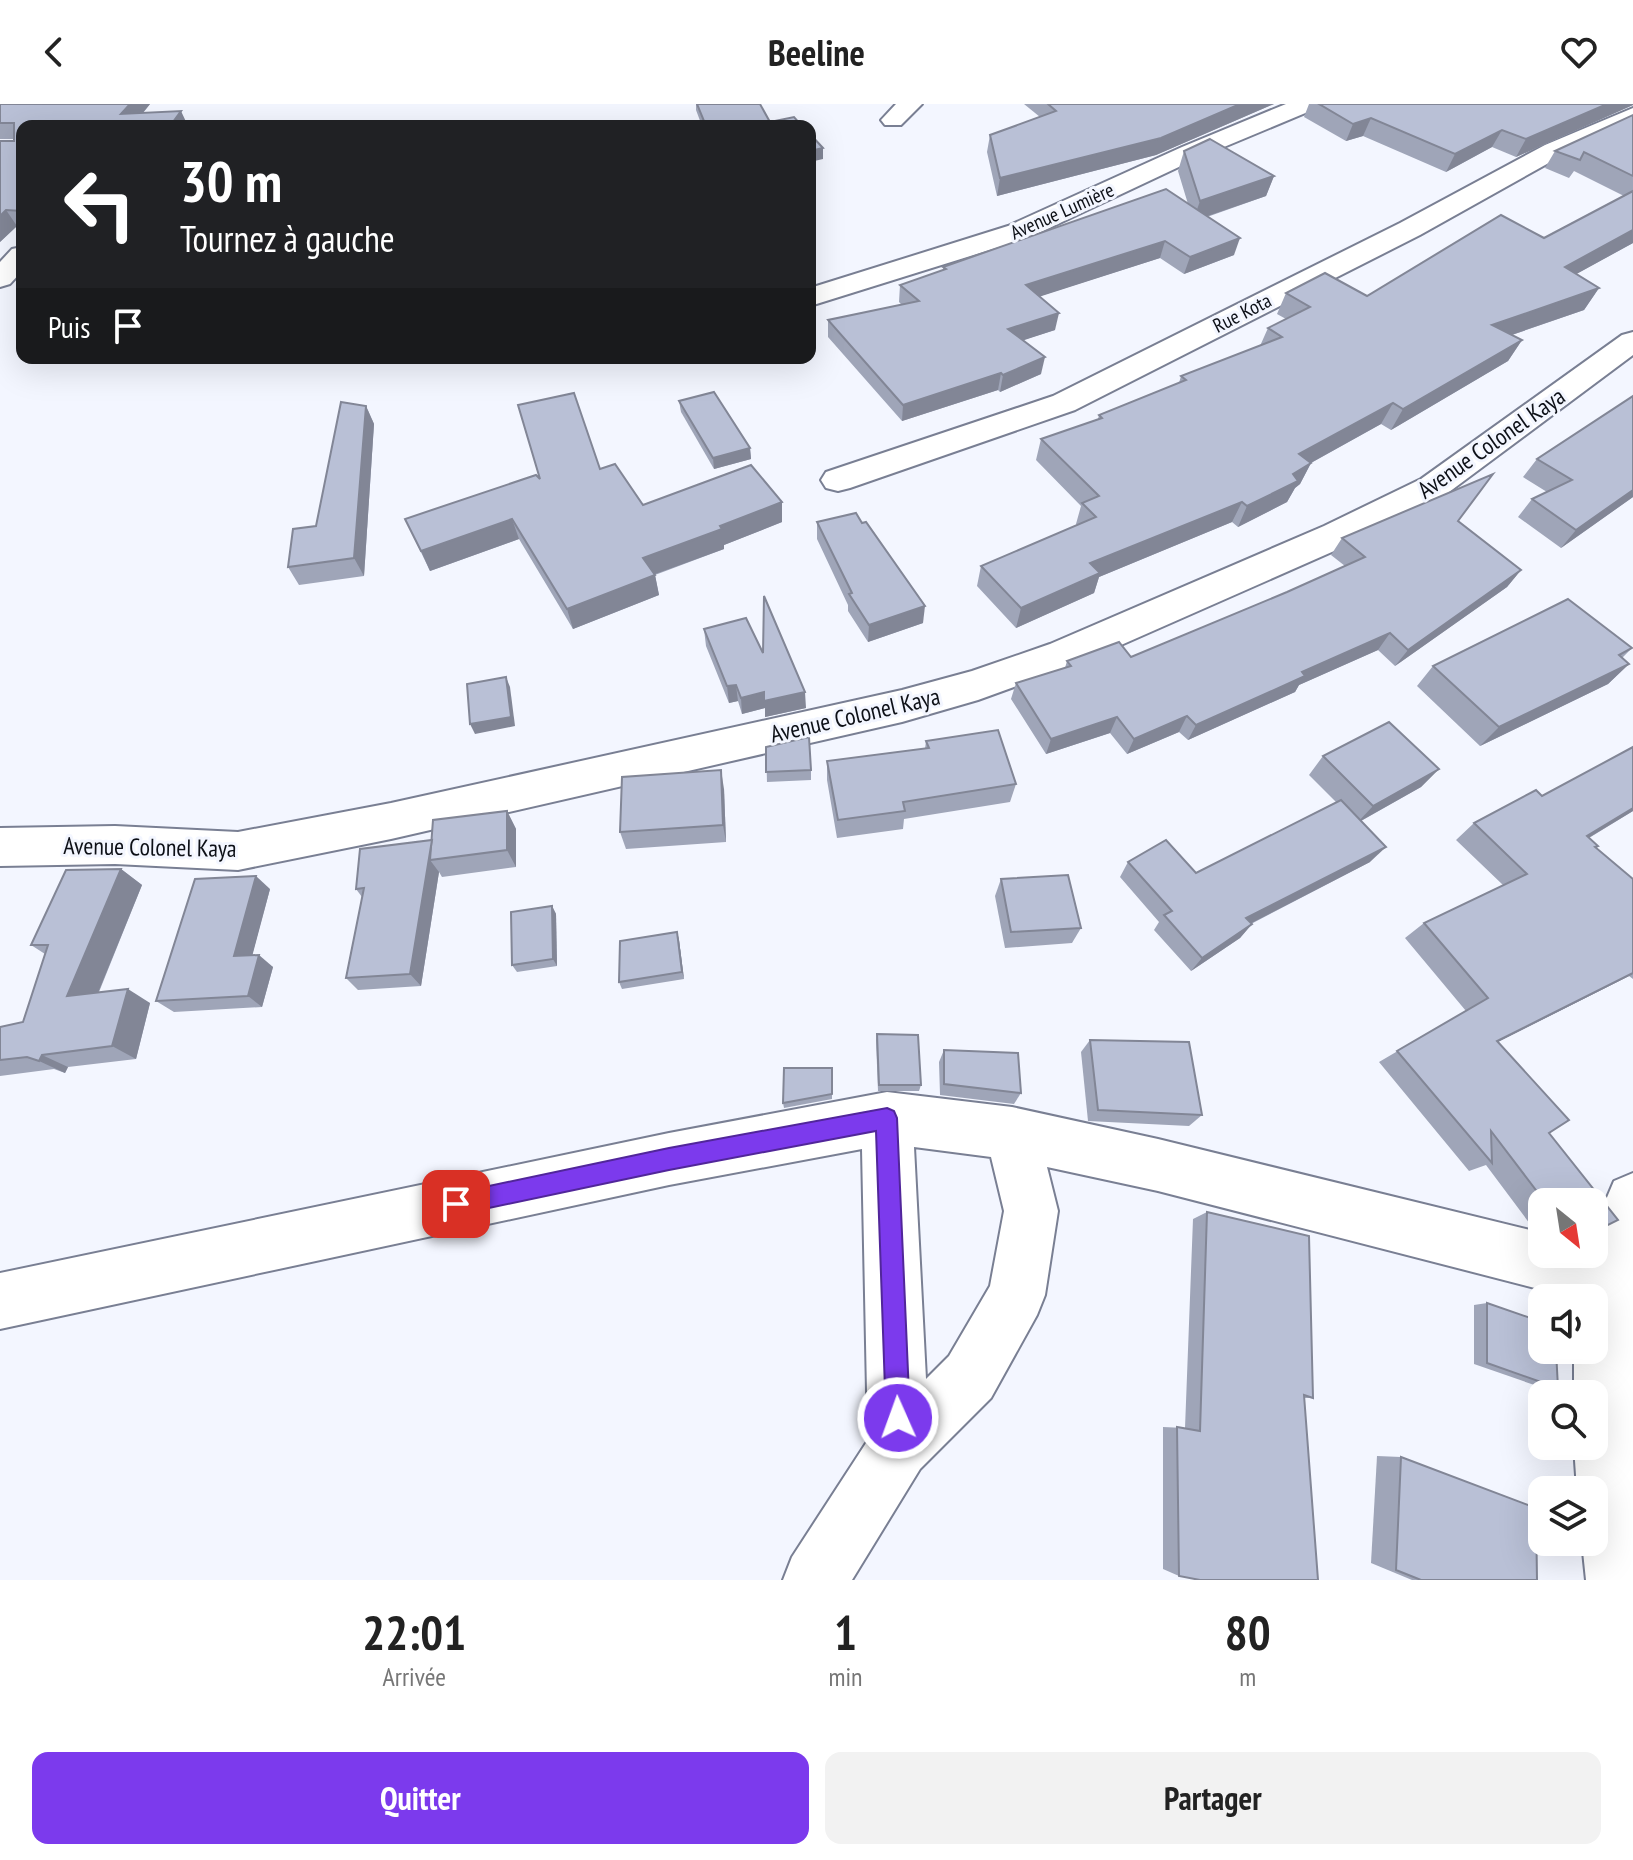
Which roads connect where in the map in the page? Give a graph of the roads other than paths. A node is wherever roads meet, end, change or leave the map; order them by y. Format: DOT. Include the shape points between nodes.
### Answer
graph roads {
  1 [pos="1307,104"];
  2 [pos="1633,115"];
  3 [pos="16,261"];
  4 [pos="0,278"];
  5 [pos="816,295"];
  6 [pos="1633,341"];
  7 [pos="838,480"];
  8 [pos="0,847"];
  9 [pos="887,1118"];
  10 [pos="1012,1133"];
  11 [pos="1633,1200"];
  12 [pos="1617,1295"];
  13 [pos="0,1301"];
  14 [pos="899,1448"];
  15 [pos="815,1580"];
  16 [pos="1618,1580"];
  1 -- 5 [label="street, Avenue Lumière" via="1018,232"];
  2 -- 7 [label="street, Rue Kota" via="1554,150 1410,229 1064,403"];
  3 -- 4 [label="street"];
  6 -- 8 [label="street, Avenue Colonel Kaya" via="1433,487 1337,535 1064,654 978,685 391,821 238,851"];
  9 -- 10 [label="street"];
  9 -- 13 [label="street"];
  9 -- 14 [label="street"];
  10 -- 12 [label="street" via="1158,1165"];
  10 -- 14 [label="street" via="1031,1211 1017,1295 970,1377"];
  11 -- 12 [label="street"];
  12 -- 16 [label="street" via="1605,1465"];
  14 -- 15 [label="street"];
}
